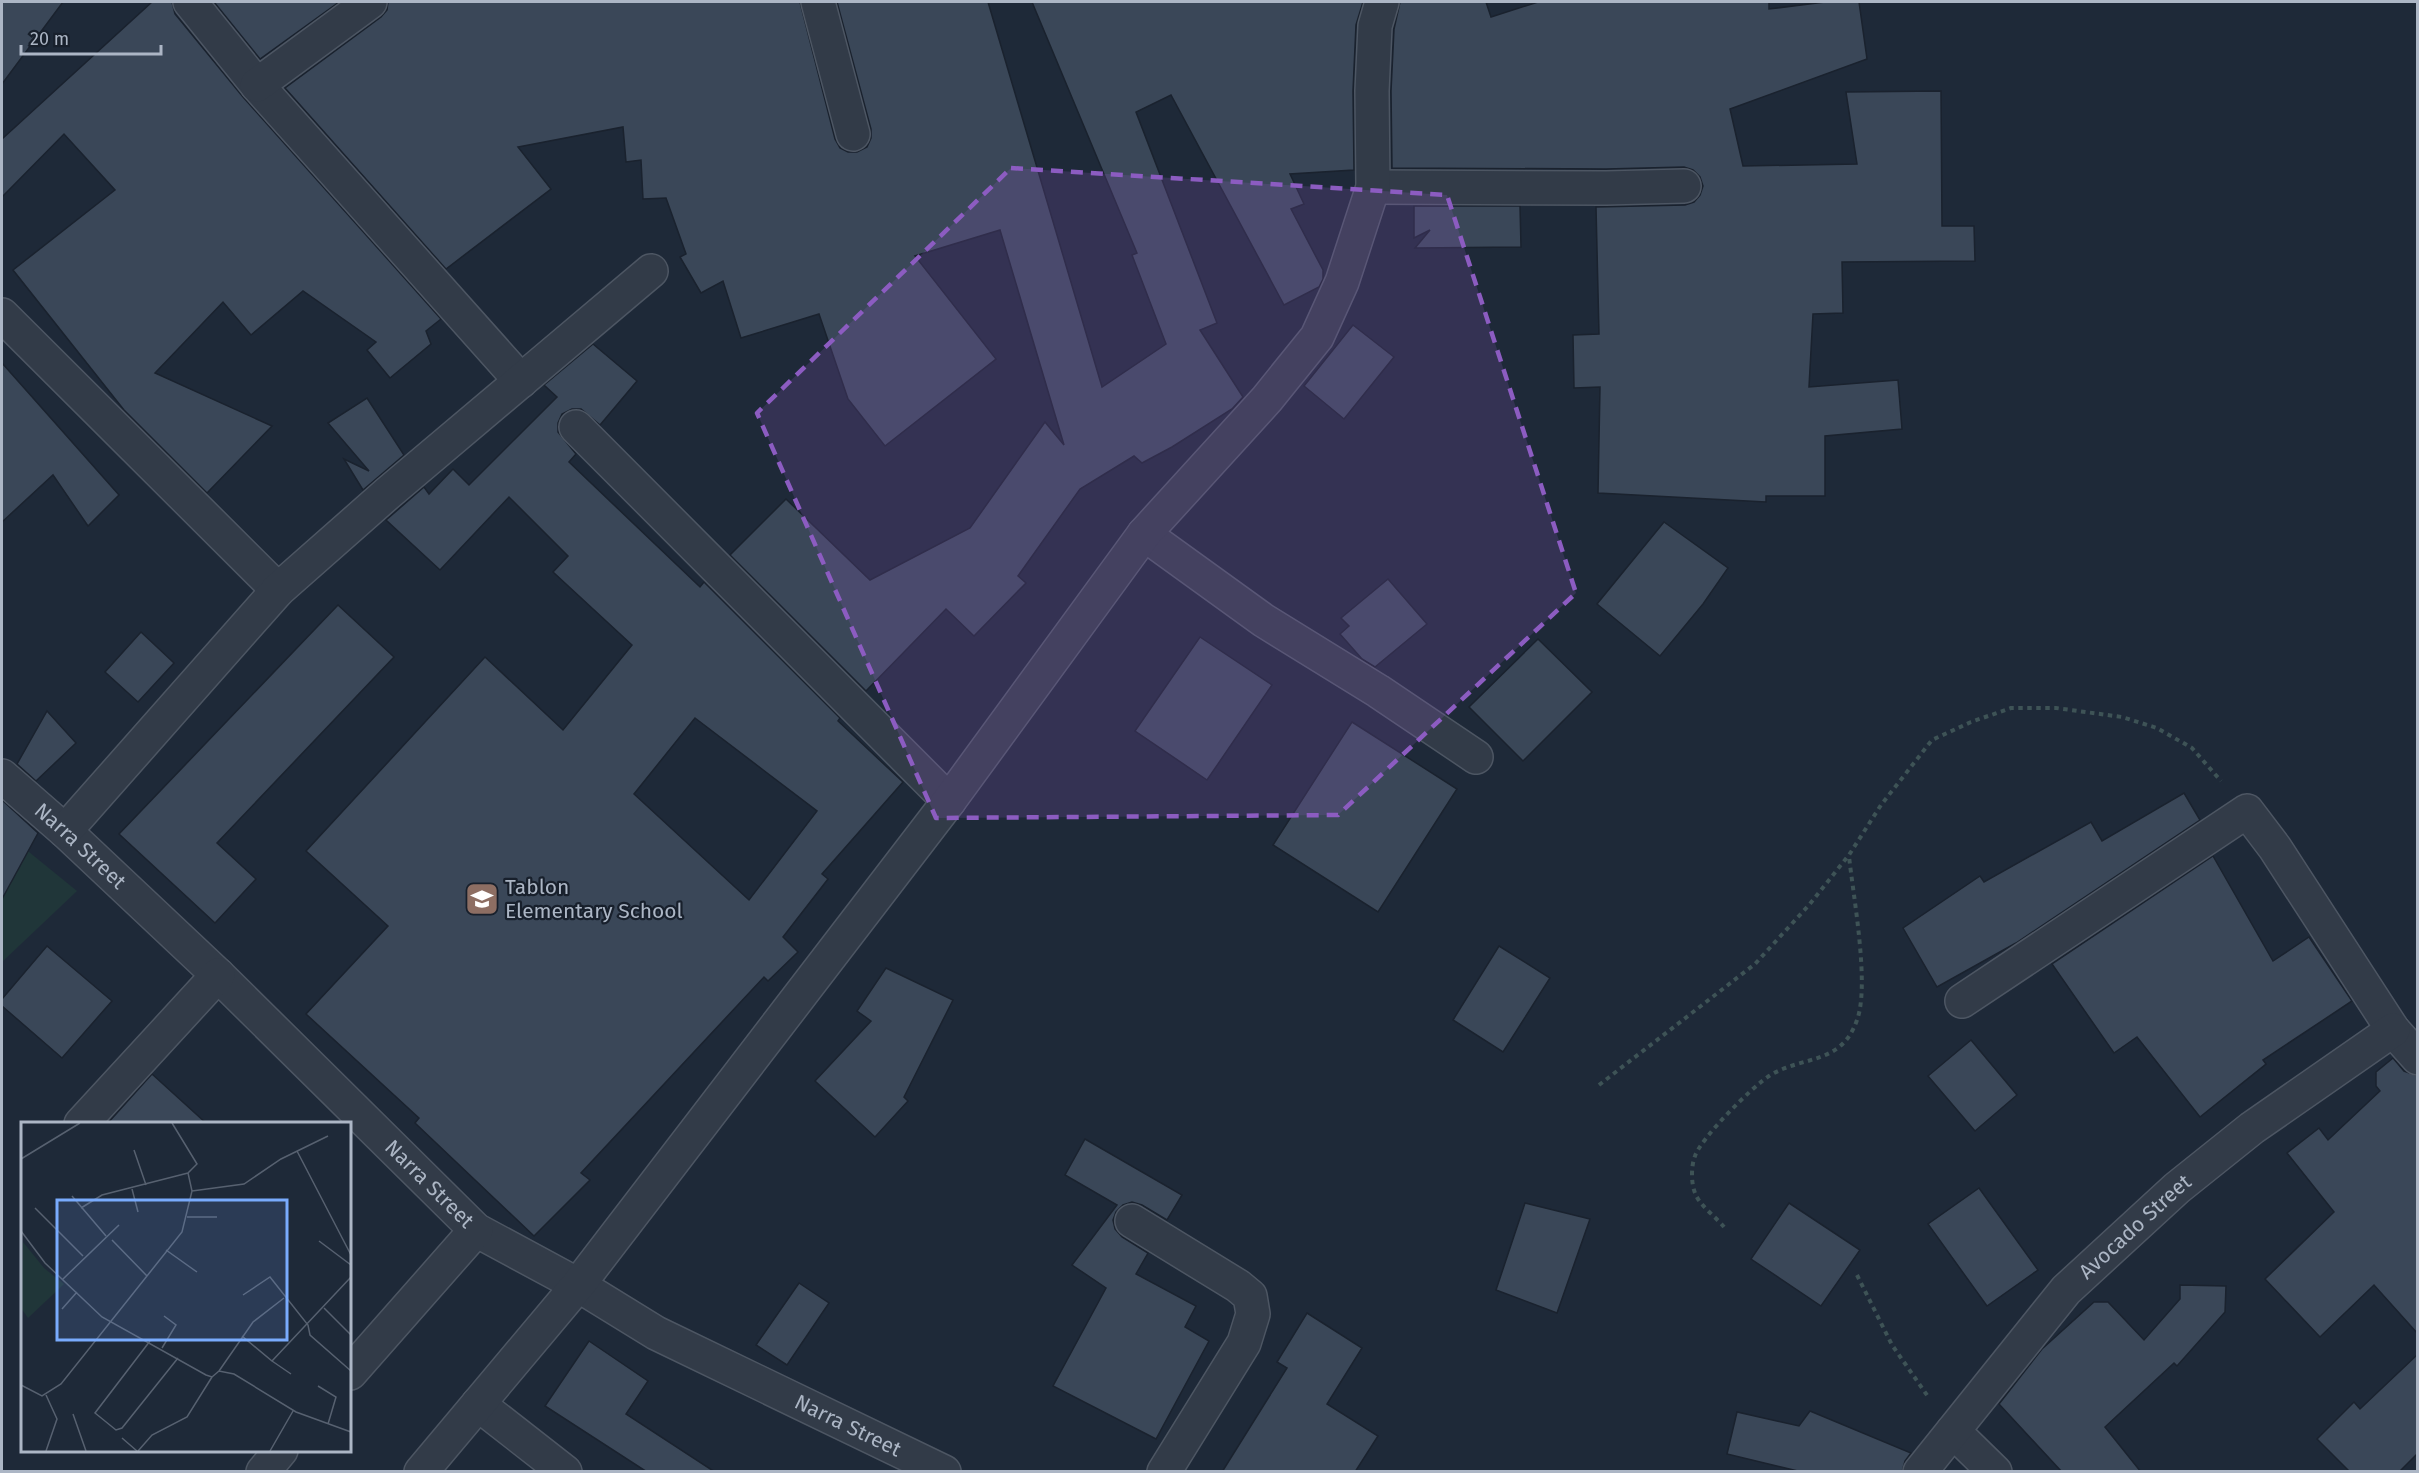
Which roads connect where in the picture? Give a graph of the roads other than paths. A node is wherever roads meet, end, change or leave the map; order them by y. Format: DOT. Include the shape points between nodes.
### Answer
graph roads {
  1 [pos="190,2"];
  2 [pos="370,2"];
  3 [pos="818,2"];
  4 [pos="1382,2"];
  5 [pos="258,85"];
  6 [pos="853,134"];
  7 [pos="1684,186"];
  8 [pos="1373,187"];
  9 [pos="651,271"];
  10 [pos="2,315"];
  11 [pos="521,381"];
  12 [pos="576,427"];
  13 [pos="1144,534"];
  14 [pos="278,590"];
  15 [pos="1476,757"];
  16 [pos="2,776"];
  17 [pos="949,801"];
  18 [pos="65,831"];
  19 [pos="218,975"];
  20 [pos="1962,1001"];
  21 [pos="2393,1030"];
  22 [pos="2418,1058"];
  23 [pos="83,1122"];
  24 [pos="1132,1221"];
  25 [pos="476,1230"];
  26 [pos="578,1285"];
  27 [pos="351,1372"];
  28 [pos="478,1404"];
  29 [pos="1953,1431"];
  30 [pos="279,1452"];
  31 [pos="262,1472"];
  32 [pos="421,1472"];
  33 [pos="565,1472"];
  34 [pos="944,1472"];
  35 [pos="1164,1472"];
  36 [pos="1920,1472"];
  37 [pos="1995,1472"];
  1 -- 5 [label="street"];
  2 -- 5 [label="street"];
  3 -- 6 [label="street"];
  4 -- 8 [label="street" via="1375,26"];
  5 -- 11 [label="street"];
  7 -- 8 [label="street"];
  8 -- 13 [label="street" via="1342,282 1317,337 1267,399"];
  9 -- 11 [label="street"];
  10 -- 14 [label="street"];
  11 -- 14 [label="street"];
  12 -- 17 [label="street"];
  13 -- 15 [label="street" via="1263,620"];
  13 -- 17 [label="street"];
  14 -- 18 [label="street"];
  16 -- 18 [label="street, Narra Street"];
  17 -- 26 [label="street"];
  18 -- 19 [label="street, Narra Street"];
  19 -- 23 [label="street"];
  19 -- 25 [label="street, Narra Street"];
  20 -- 21 [label="street" via="2247,811"];
  21 -- 22 [label="street"];
  21 -- 29 [label="street, Avocado Street" via="2252,1128 2177,1188 2066,1290"];
  24 -- 35 [label="street" via="1238,1286 1250,1296 1253,1314 1244,1342"];
  25 -- 26 [label="street, Narra Street"];
  25 -- 27 [label="street"];
  26 -- 28 [label="street"];
  26 -- 34 [label="street, Narra Street" via="656,1333"];
  28 -- 32 [label="street"];
  28 -- 33 [label="street"];
  29 -- 36 [label="street, Avocado Street"];
  29 -- 37 [label="street"];
  30 -- 31 [label="street"];
}
